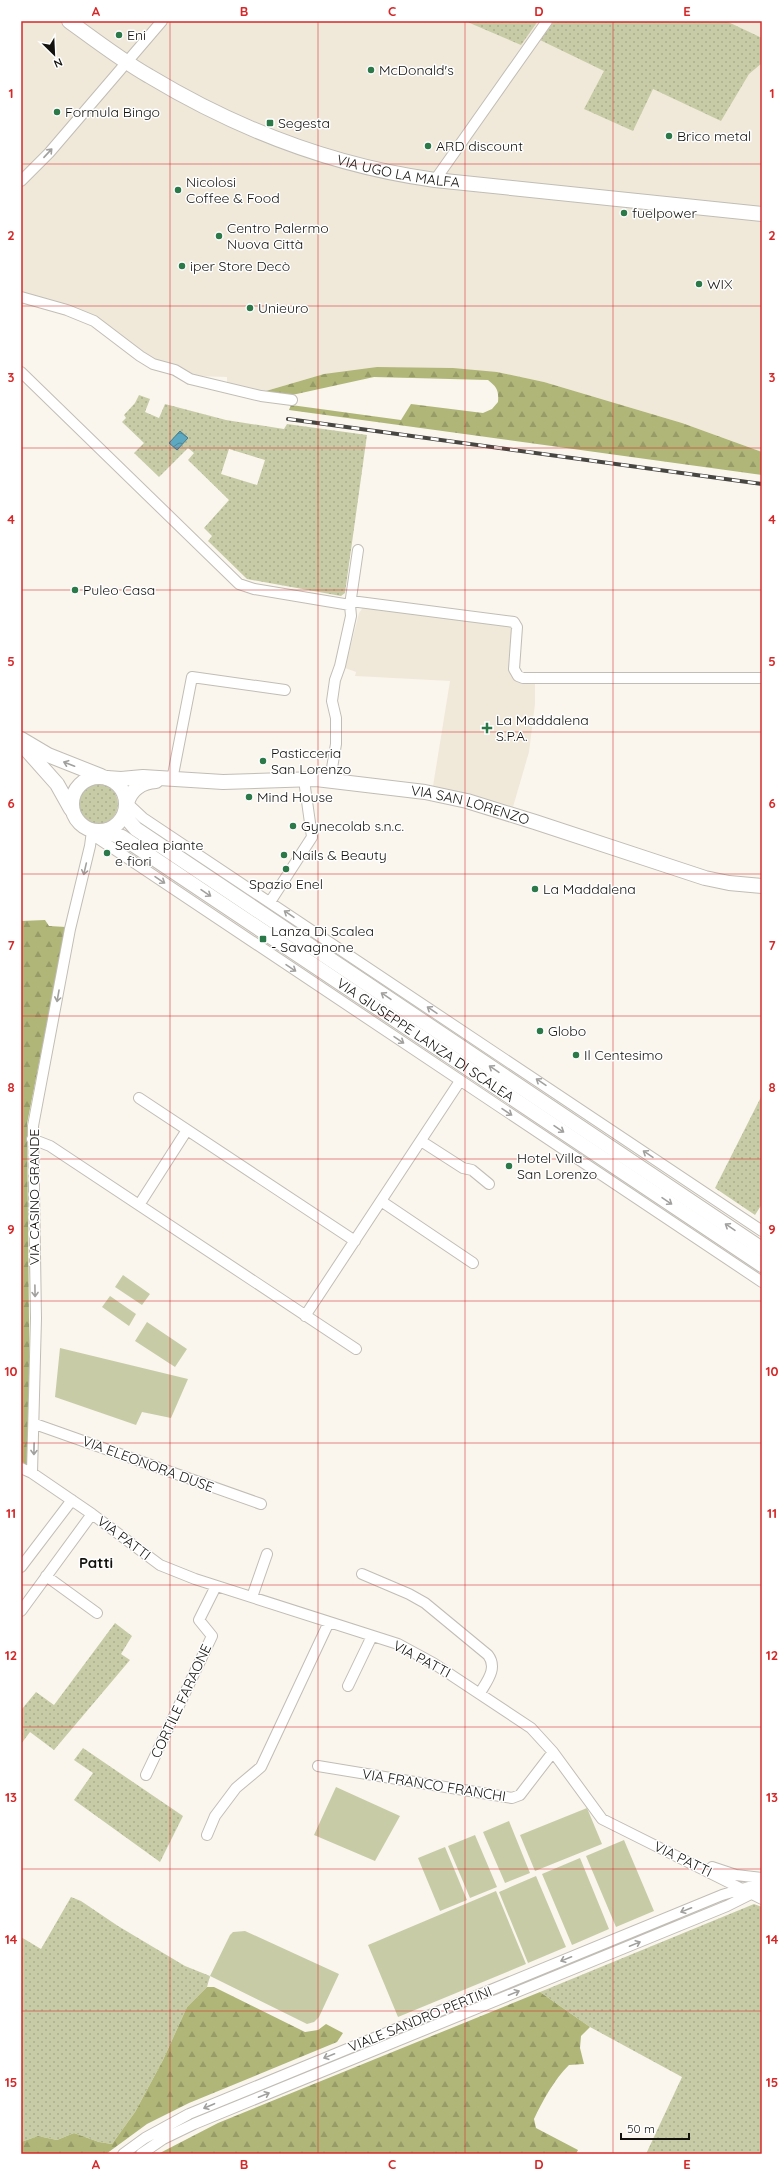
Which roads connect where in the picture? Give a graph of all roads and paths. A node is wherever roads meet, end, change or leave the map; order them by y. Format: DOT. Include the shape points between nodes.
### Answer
graph roads {
  1 [pos="69,21"];
  2 [pos="162,21"];
  3 [pos="547,21"];
  4 [pos="126,62"];
  5 [pos="21,180"];
  6 [pos="435,180"];
  7 [pos="762,214"];
  8 [pos="21,297"];
  9 [pos="21,372"];
  10 [pos="292,400"];
  11 [pos="358,550"];
  12 [pos="351,603"];
  13 [pos="762,678"];
  14 [pos="285,690"];
  15 [pos="21,739"];
  16 [pos="21,743"];
  17 [pos="106,778"];
  18 [pos="170,780"];
  19 [pos="304,780"];
  20 [pos="330,780"];
  21 [pos="126,806"];
  22 [pos="72,811"];
  23 [pos="95,832"];
  24 [pos="762,886"];
  25 [pos="270,902"];
  26 [pos="460,1081"];
  27 [pos="140,1098"];
  28 [pos="187,1130"];
  29 [pos="32,1139"];
  30 [pos="421,1141"];
  31 [pos="489,1184"];
  32 [pos="677,1191"];
  33 [pos="381,1201"];
  34 [pos="139,1204"];
  35 [pos="723,1205"];
  36 [pos="762,1231"];
  37 [pos="694,1237"];
  38 [pos="355,1241"];
  39 [pos="762,1249"];
  40 [pos="748,1255"];
  41 [pos="473,1263"];
  42 [pos="762,1265"];
  43 [pos="762,1282"];
  44 [pos="305,1316"];
  45 [pos="356,1349"];
  46 [pos="35,1424"];
  47 [pos="21,1468"];
  48 [pos="32,1473"];
  49 [pos="72,1500"];
  50 [pos="261,1504"];
  51 [pos="92,1514"];
  52 [pos="267,1554"];
  53 [pos="21,1567"];
  54 [pos="362,1574"];
  55 [pos="46,1576"];
  56 [pos="216,1586"];
  57 [pos="252,1597"];
  58 [pos="21,1611"];
  59 [pos="97,1613"];
  60 [pos="329,1622"];
  61 [pos="372,1636"];
  62 [pos="348,1686"];
  63 [pos="480,1693"];
  64 [pos="553,1752"];
  65 [pos="318,1766"];
  66 [pos="146,1775"];
  67 [pos="206,1835"];
  68 [pos="650,1843"];
  69 [pos="762,1878"];
  70 [pos="762,1883"];
  71 [pos="742,1889"];
  72 [pos="762,1889"];
  73 [pos="752,1894"];
  74 [pos="762,1899"];
  75 [pos="122,2154"];
  76 [pos="141,2154"];
  1 -- 4 [label="street, VIA UGO LA MALFA"];
  2 -- 4 [label="street"];
  3 -- 6 [label="street"];
  5 -- 4 [label="street, one-way" via="49,153"];
  4 -- 6 [label="street, VIA UGO LA MALFA" via="208,109 278,140 389,174"];
  6 -- 7 [label="street, VIA UGO LA MALFA"];
  8 -- 10 [label="street" via="67,310 94,321 153,364 175,370 190,379 261,396"];
  9 -- 12 [label="street" via="233,580 254,589"];
  11 -- 12 [label="street"];
  12 -- 13 [label="street" via="514,622 517,627 514,668 518,676 523,678"];
  12 -- 20 [label="street" via="351,616 332,701 336,718 336,744"];
  14 -- 18 [label="street" via="192,677"];
  17 -- 15 [label="street, VIA SAN LORENZO, one-way" via="48,755"];
  16 -- 22 [label="street" via="57,784"];
  17 -- 18 [label="street, VIA SAN LORENZO" via="143,777"];
  17 -- 21 [label="street" via="123,790"];
  17 -- 22 [label="street" via="88,778 76,787 71,800"];
  18 -- 19 [label="street, VIA SAN LORENZO"];
  18 -- 21 [label="street, VIA SAN LORENZO" via="142,784 132,793"];
  19 -- 20 [label="street, VIA SAN LORENZO"];
  19 -- 25 [label="street" via="312,837"];
  20 -- 24 [label="street, VIA SAN LORENZO" via="446,796 542,824 705,878"];
  21 -- 23 [label="street" via="117,824 110,829"];
  21 -- 25 [label="street, VIA GIUSEPPE LANZA DI SCALEA"];
  32 -- 21 [label="street, VIA GIUSEPPE LANZA DI SCALEA, one-way" via="136,829 129,821"];
  22 -- 23 [label="street" via="80,824"];
  23 -- 26 [label="street, VIA GIUSEPPE LANZA DI SCALEA, one-way"];
  23 -- 29 [label="street, VIA CASINO GRANDE, one-way" via="70,928 32,1126"];
  23 -- 40 [label="street, VIA GIUSEPPE LANZA DI SCALEA, one-way" via="122,837"];
  35 -- 25 [label="street, VIA GIUSEPPE LANZA DI SCALEA, one-way"];
  26 -- 30 [label="street"];
  26 -- 37 [label="street, VIA GIUSEPPE LANZA DI SCALEA, one-way"];
  27 -- 28 [label="street"];
  28 -- 34 [label="street"];
  28 -- 38 [label="street"];
  29 -- 34 [label="street" via="50,1146"];
  29 -- 46 [label="street, VIA CASINO GRANDE, one-way" via="36,1318"];
  30 -- 31 [label="street" via="462,1168 472,1170"];
  30 -- 33 [label="street"];
  32 -- 35 [label="street, VIA GIUSEPPE LANZA DI SCALEA"];
  39 -- 32 [label="street, VIA GIUSEPPE LANZA DI SCALEA, one-way"];
  33 -- 38 [label="street"];
  33 -- 41 [label="street"];
  34 -- 44 [label="street"];
  35 -- 36 [label="street, VIA GIUSEPPE LANZA DI SCALEA"];
  37 -- 40 [label="street, VIA GIUSEPPE LANZA DI SCALEA"];
  37 -- 43 [label="street, VIA GIUSEPPE LANZA DI SCALEA"];
  38 -- 44 [label="street"];
  40 -- 42 [label="street, VIA GIUSEPPE LANZA DI SCALEA"];
  44 -- 45 [label="street"];
  46 -- 48 [label="street, VIA CASINO GRANDE, one-way"];
  46 -- 50 [label="street, VIA ELEONORA DUSE"];
  47 -- 48 [label="street, VIA PATTI"];
  48 -- 49 [label="street, VIA PATTI"];
  49 -- 51 [label="street, VIA PATTI"];
  49 -- 53 [label="street"];
  51 -- 55 [label="street"];
  51 -- 56 [label="street, VIA PATTI" via="160,1565"];
  52 -- 57 [label="street"];
  54 -- 63 [label="street" via="425,1603 488,1656 492,1668"];
  55 -- 58 [label="street"];
  55 -- 59 [label="street"];
  56 -- 57 [label="street, VIA PATTI"];
  56 -- 66 [label="street, CORTILE FARAONE" via="199,1620 212,1636"];
  57 -- 60 [label="street, VIA PATTI"];
  60 -- 61 [label="street, VIA PATTI"];
  60 -- 67 [label="street" via="261,1767 236,1788 215,1816"];
  61 -- 62 [label="street"];
  61 -- 63 [label="street, VIA PATTI" via="405,1648"];
  63 -- 64 [label="street, VIA PATTI" via="531,1728"];
  64 -- 65 [label="street, VIA FRANCO FRANCHI" via="520,1795 512,1798"];
  64 -- 68 [label="street, VIA PATTI" via="602,1819"];
  68 -- 69 [label="street" via="736,1875"];
  68 -- 71 [label="street, VIA PATTI"];
  70 -- 71 [label="street, VIALE SANDRO PERTINI"];
  71 -- 73 [label="street, VIA PATTI"];
  71 -- 75 [label="street, VIALE SANDRO PERTINI, one-way" via="189,2114 150,2134"];
  72 -- 73 [label="street, VIALE SANDRO PERTINI"];
  73 -- 74 [label="street, VIA PATTI"];
  76 -- 73 [label="street, VIALE SANDRO PERTINI, one-way" via="163,2139 194,2124"];
}
